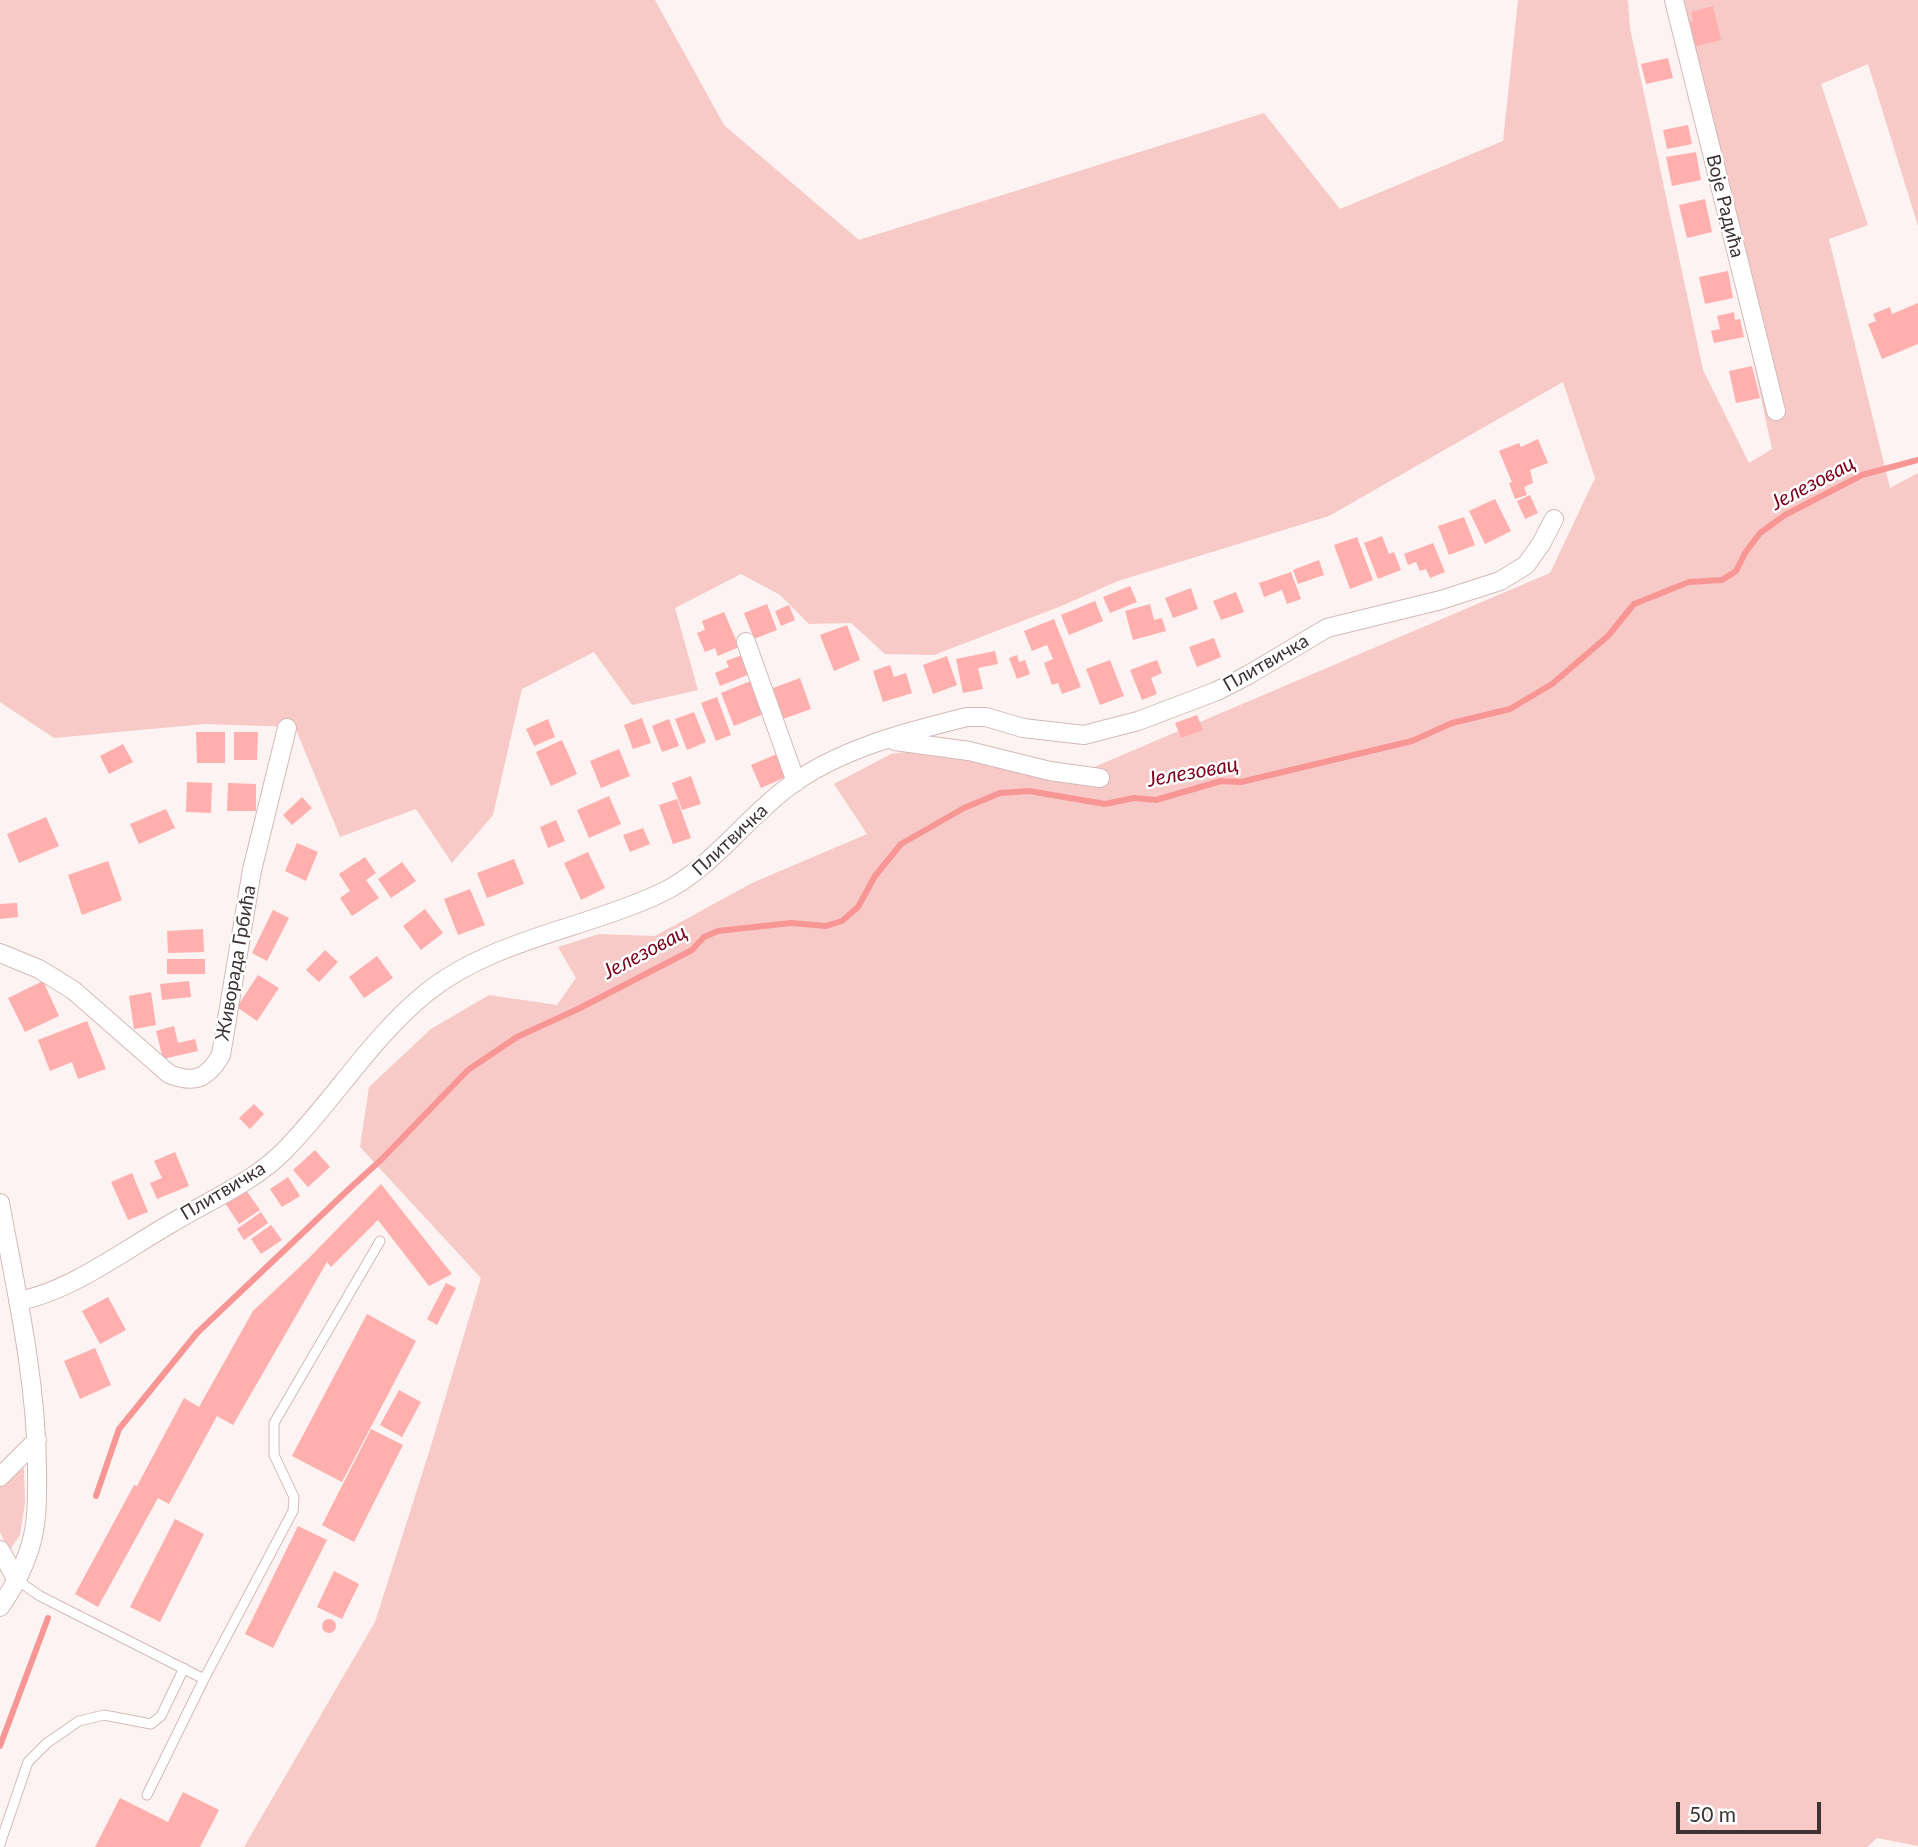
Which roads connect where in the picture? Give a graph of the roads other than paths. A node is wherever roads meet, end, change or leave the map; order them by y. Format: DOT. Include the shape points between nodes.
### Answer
graph roads {
  1 [pos="1674,0"];
  2 [pos="1776,411"];
  3 [pos="1554,519"];
  4 [pos="746,642"];
  5 [pos="287,728"];
  6 [pos="888,740"];
  7 [pos="1100,778"];
  8 [pos="796,782"];
  9 [pos="0,953"];
  10 [pos="0,1203"];
  11 [pos="380,1241"];
  12 [pos="19,1301"];
  13 [pos="37,1440"];
  14 [pos="0,1477"];
  15 [pos="0,1550"];
  16 [pos="17,1580"];
  17 [pos="0,1607"];
  18 [pos="184,1668"];
  19 [pos="204,1679"];
  20 [pos="146,1795"];
  21 [pos="0,1844"];
  1 -- 2 [label="street, Воје Радића"];
  3 -- 6 [label="street, Плитвичка" via="1526,565 1500,581 1327,628 1217,691 1139,721 1084,735 967,717"];
  4 -- 8 [label="street"];
  5 -- 9 [label="street, Живорада Грбића" via="252,870 221,1055 211,1071 192,1079 169,1074 73,990"];
  6 -- 7 [label="street"];
  6 -- 8 [label="street, Плитвичка" via="839,756"];
  8 -- 12 [label="street, Плитвичка" via="688,878 615,912 481,960 446,979 391,1027 296,1138 266,1166 64,1285 41,1297"];
  10 -- 12 [label="street"];
  11 -- 19 [label="lane" via="274,1423 274,1455 294,1497 293,1511"];
  12 -- 13 [label="street"];
  13 -- 14 [label="street"];
  13 -- 16 [label="street" via="32,1539"];
  15 -- 16 [label="street"];
  16 -- 17 [label="street"];
  16 -- 18 [label="lane"];
  18 -- 19 [label="lane"];
  18 -- 21 [label="lane" via="161,1716 151,1724 104,1714 79,1721 47,1742 28,1762"];
  19 -- 20 [label="lane"];
}
